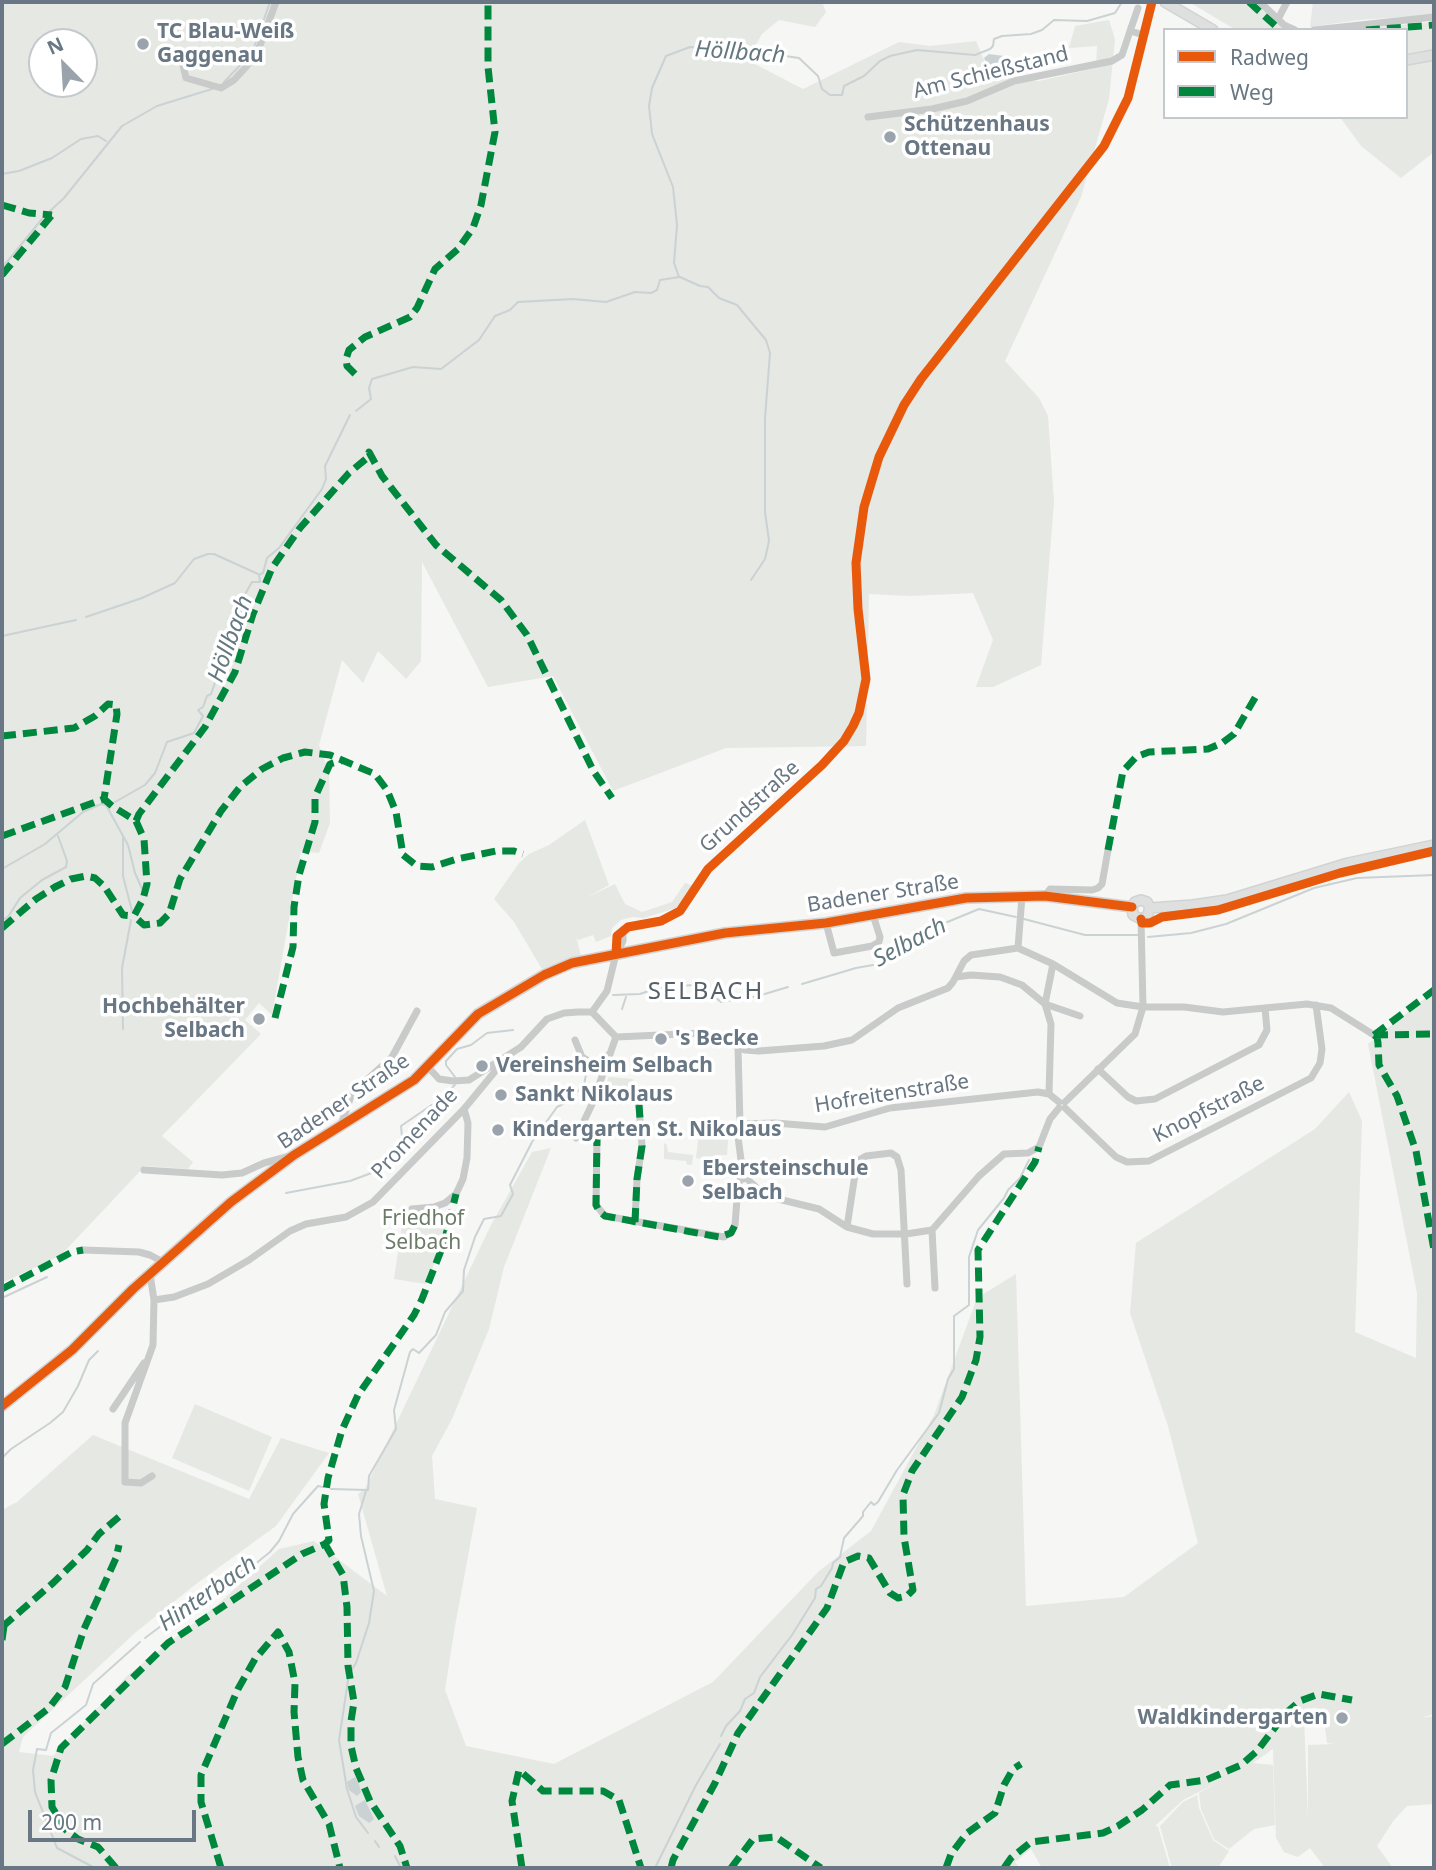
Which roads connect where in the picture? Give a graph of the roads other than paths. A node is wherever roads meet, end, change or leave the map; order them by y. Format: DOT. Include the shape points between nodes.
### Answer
graph roads {
  1 [pos="276,2"];
  2 [pos="1152,2"];
  3 [pos="1165,2"];
  4 [pos="1260,2"];
  5 [pos="1287,2"];
  6 [pos="1138,8"];
  7 [pos="1434,18"];
  8 [pos="1278,19"];
  9 [pos="1210,28"];
  10 [pos="1292,28"];
  11 [pos="1334,28"];
  12 [pos="1130,31"];
  13 [pos="1144,35"];
  14 [pos="1434,55"];
  15 [pos="181,57"];
  16 [pos="1408,60"];
  17 [pos="868,117"];
  18 [pos="1434,845"];
  19 [pos="1108,850"];
  20 [pos="1022,896"];
  21 [pos="1045,896"];
  22 [pos="1132,907"];
  23 [pos="1150,908"];
  24 [pos="873,915"];
  25 [pos="1141,919"];
  26 [pos="825,923"];
  27 [pos="1018,948"];
  28 [pos="616,954"];
  29 [pos="1053,964"];
  30 [pos="956,977"];
  31 [pos="1045,1004"];
  32 [pos="1316,1005"];
  33 [pos="1143,1007"];
  34 [pos="1265,1008"];
  35 [pos="417,1012"];
  36 [pos="592,1012"];
  37 [pos="1080,1016"];
  38 [pos="1374,1035"];
  39 [pos="616,1037"];
  40 [pos="575,1040"];
  41 [pos="738,1047"];
  42 [pos="496,1063"];
  43 [pos="428,1067"];
  44 [pos="1098,1069"];
  45 [pos="604,1070"];
  46 [pos="1049,1094"];
  47 [pos="639,1105"];
  48 [pos="1062,1105"];
  49 [pos="464,1110"];
  50 [pos="740,1124"];
  51 [pos="341,1125"];
  52 [pos="640,1132"];
  53 [pos="576,1138"];
  54 [pos="294,1155"];
  55 [pos="144,1170"];
  56 [pos="746,1178"];
  57 [pos="412,1209"];
  58 [pos="635,1222"];
  59 [pos="847,1227"];
  60 [pos="932,1230"];
  61 [pos="906,1234"];
  62 [pos="83,1250"];
  63 [pos="163,1262"];
  64 [pos="150,1274"];
  65 [pos="907,1284"];
  66 [pos="935,1288"];
  67 [pos="154,1300"];
  68 [pos="150,1354"];
  69 [pos="2,1406"];
  70 [pos="113,1409"];
  71 [pos="152,1476"];
  1 -- 15 [label="street" via="259,48 234,80 221,88 186,78"];
  2 -- 13 [label="street, Grundstraße"];
  3 -- 9 [label="main road"];
  4 -- 8 [label="street"];
  5 -- 8 [label="street"];
  6 -- 12 [label="street, Am Schießstand"];
  7 -- 11 [label="street"];
  8 -- 10 [label="street"];
  12 -- 13 [label="street"];
  12 -- 17 [label="street, Am Schießstand" via="1122,55 1112,61 1014,81 967,101"];
  13 -- 28 [label="street, Grundstraße" via="1128,98 1104,146 928,370 904,405 879,457 864,507 856,563 866,679 856,720 836,751 708,869 680,911 623,930 616,939"];
  14 -- 16 [label="main road"];
  18 -- 23 [label="main road" via="1348,863 1227,900"];
  19 -- 21 [label="street" via="1098,888 1050,889"];
  20 -- 21 [label="main road, Badener Straße"];
  20 -- 24 [label="main road, Badener Straße" via="966,898"];
  20 -- 27 [label="street"];
  21 -- 22 [label="main road, Badener Straße"];
  22 -- 23 [label="main road" via="1141,900"];
  22 -- 25 [label="main road" via="1133,915"];
  23 -- 25 [label="main road"];
  24 -- 26 [label="main road, Badener Straße"];
  24 -- 26 [label="street" via="879,942 834,953"];
  25 -- 33 [label="street"];
  26 -- 28 [label="main road, Badener Straße" via="725,933"];
  27 -- 29 [label="street"];
  27 -- 30 [label="street" via="971,956"];
  28 -- 36 [label="street, Grundstraße" via="607,991"];
  28 -- 43 [label="main road, Badener Straße" via="572,963 496,1002 462,1028"];
  29 -- 31 [label="street"];
  29 -- 33 [label="street" via="1117,1003"];
  30 -- 31 [label="street" via="1000,977 1021,985"];
  30 -- 41 [label="street" via="948,988 898,1008 852,1040 781,1050"];
  31 -- 37 [label="street"];
  31 -- 46 [label="street" via="1051,1024"];
  32 -- 34 [label="street"];
  32 -- 38 [label="street"];
  32 -- 48 [label="street, Knopfstraße" via="1322,1049 1311,1078 1149,1161 1127,1162 1116,1157"];
  33 -- 34 [label="street" via="1223,1013"];
  33 -- 44 [label="street" via="1135,1034"];
  34 -- 44 [label="street" via="1267,1030 1259,1045 1156,1099 1145,1102 1128,1097"];
  35 -- 51 [label="street" via="392,1057 352,1093"];
  36 -- 39 [label="street"];
  36 -- 42 [label="street" via="547,1019"];
  39 -- 41 [label="street" via="705,1033"];
  39 -- 45 [label="street"];
  40 -- 45 [label="street" via="582,1057"];
  41 -- 50 [label="street"];
  42 -- 43 [label="street" via="469,1080 453,1081 439,1079"];
  42 -- 49 [label="street, Promenade" via="497,1069"];
  43 -- 51 [label="main road, Badener Straße"];
  44 -- 48 [label="street"];
  45 -- 53 [label="street"];
  46 -- 48 [label="street"];
  46 -- 50 [label="street, Hofreitenstraße" via="890,1108 825,1127"];
  47 -- 52 [label="street"];
  48 -- 60 [label="street" via="1050,1119 1039,1147 1028,1153 1004,1154"];
  49 -- 57 [label="street" via="467,1158 456,1194 434,1207"];
  49 -- 67 [label="street, Promenade" via="373,1202 346,1217 290,1231 208,1284"];
  50 -- 56 [label="street" via="738,1139"];
  51 -- 54 [label="main road, Badener Straße"];
  52 -- 58 [label="street"];
  52 -- 58 [label="street" via="608,1128 597,1137 596,1205 605,1216"];
  54 -- 55 [label="street" via="232,1174"];
  54 -- 63 [label="main road, Badener Straße"];
  56 -- 58 [label="street" via="738,1186 735,1225 724,1237"];
  56 -- 59 [label="street" via="766,1196 819,1209"];
  59 -- 61 [label="street" via="873,1234"];
  59 -- 61 [label="street" via="857,1161 891,1153 901,1170"];
  60 -- 61 [label="street"];
  60 -- 66 [label="street"];
  61 -- 65 [label="street"];
  62 -- 63 [label="street" via="139,1252"];
  63 -- 64 [label="main road, Badener Straße"];
  64 -- 67 [label="street"];
  64 -- 69 [label="main road, Badener Straße" via="72,1350"];
  67 -- 68 [label="street"];
  68 -- 70 [label="street"];
  68 -- 71 [label="street" via="125,1423 125,1482 141,1483"];
}
